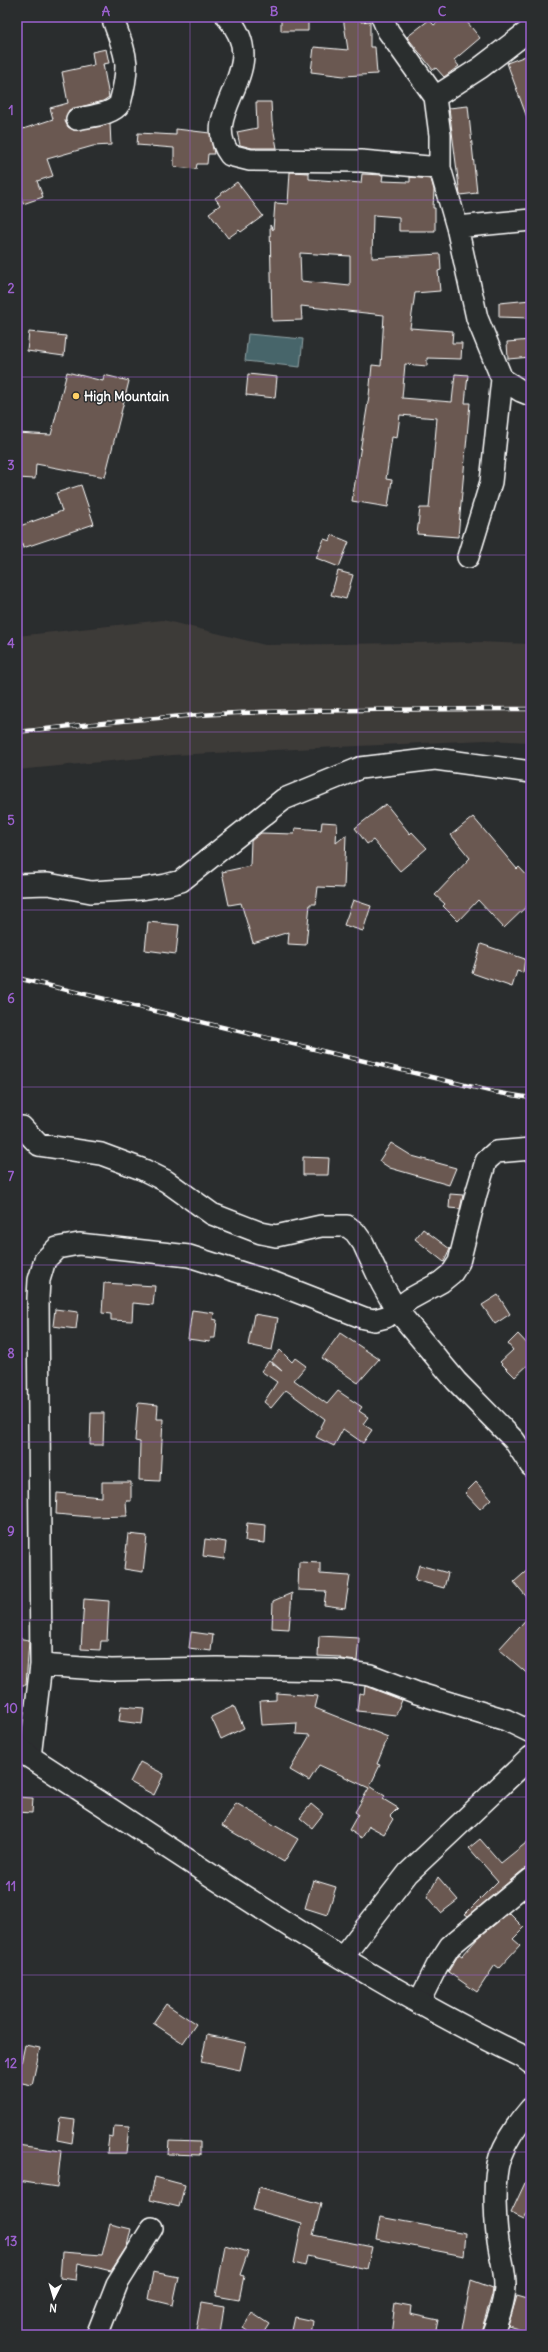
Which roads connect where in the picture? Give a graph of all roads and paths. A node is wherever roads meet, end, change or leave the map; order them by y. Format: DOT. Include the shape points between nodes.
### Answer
graph roads {
  1 [pos="112,17"];
  2 [pos="227,17"];
  3 [pos="382,17"];
  4 [pos="531,29"];
  5 [pos="435,97"];
  6 [pos="77,119"];
  7 [pos="440,168"];
  8 [pos="531,220"];
  9 [pos="457,227"];
  10 [pos="502,379"];
  11 [pos="531,395"];
  12 [pos="468,557"];
  13 [pos="531,772"];
  14 [pos="17,885"];
  15 [pos="17,1128"];
  16 [pos="531,1149"];
  17 [pos="396,1309"];
  18 [pos="531,1466"];
  19 [pos="41,1665"];
  20 [pos="531,1732"];
  21 [pos="23,1752"];
  22 [pos="531,1757"];
  23 [pos="531,1879"];
  24 [pos="342,1958"];
  25 [pos="419,2002"];
  26 [pos="531,2063"];
  27 [pos="531,2108"];
  28 [pos="152,2228"];
  29 [pos="97,2335"];
  30 [pos="492,2335"];
  1 -- 6 [label="street" via="126,55 127,66 120,103 106,112"];
  2 -- 7 [label="street" via="234,25 244,48 244,63 220,125 224,147 230,155 250,160 361,161"];
  3 -- 5 [label="street" via="388,31"];
  4 -- 5 [label="street" via="480,68"];
  5 -- 7 [label="street" via="440,135"];
  7 -- 9 [label="street"];
  8 -- 9 [label="street"];
  9 -- 10 [label="street" via="477,318"];
  10 -- 11 [label="street" via="521,392"];
  10 -- 12 [label="street" via="490,482"];
  13 -- 14 [label="street" via="435,759 360,768 284,799 181,880 141,889 91,892 48,884"];
  15 -- 17 [label="street" via="22,1127 39,1145 101,1154 144,1170 166,1181 212,1214 261,1233 276,1236 321,1226 347,1226 363,1244"];
  16 -- 17 [label="street" via="496,1152 486,1161 459,1262 452,1273 441,1282"];
  17 -- 18 [label="street" via="456,1380 514,1440"];
  17 -- 19 [label="street" via="386,1317 374,1320 364,1318 277,1284 189,1256 79,1244 57,1248 45,1260 39,1280 38,1298"];
  19 -- 20 [label="street" via="110,1670 333,1670 370,1675 417,1693 506,1720"];
  19 -- 21 [label="street"];
  21 -- 24 [label="street"];
  22 -- 24 [label="street" via="408,1873"];
  23 -- 25 [label="street" via="450,1946"];
  24 -- 25 [label="street"];
  25 -- 26 [label="street"];
  27 -- 30 [label="street" via="516,2126 497,2167 496,2211 500,2252 505,2266 505,2287 498,2321"];
  28 -- 29 [label="street" via="118,2284"];
}
